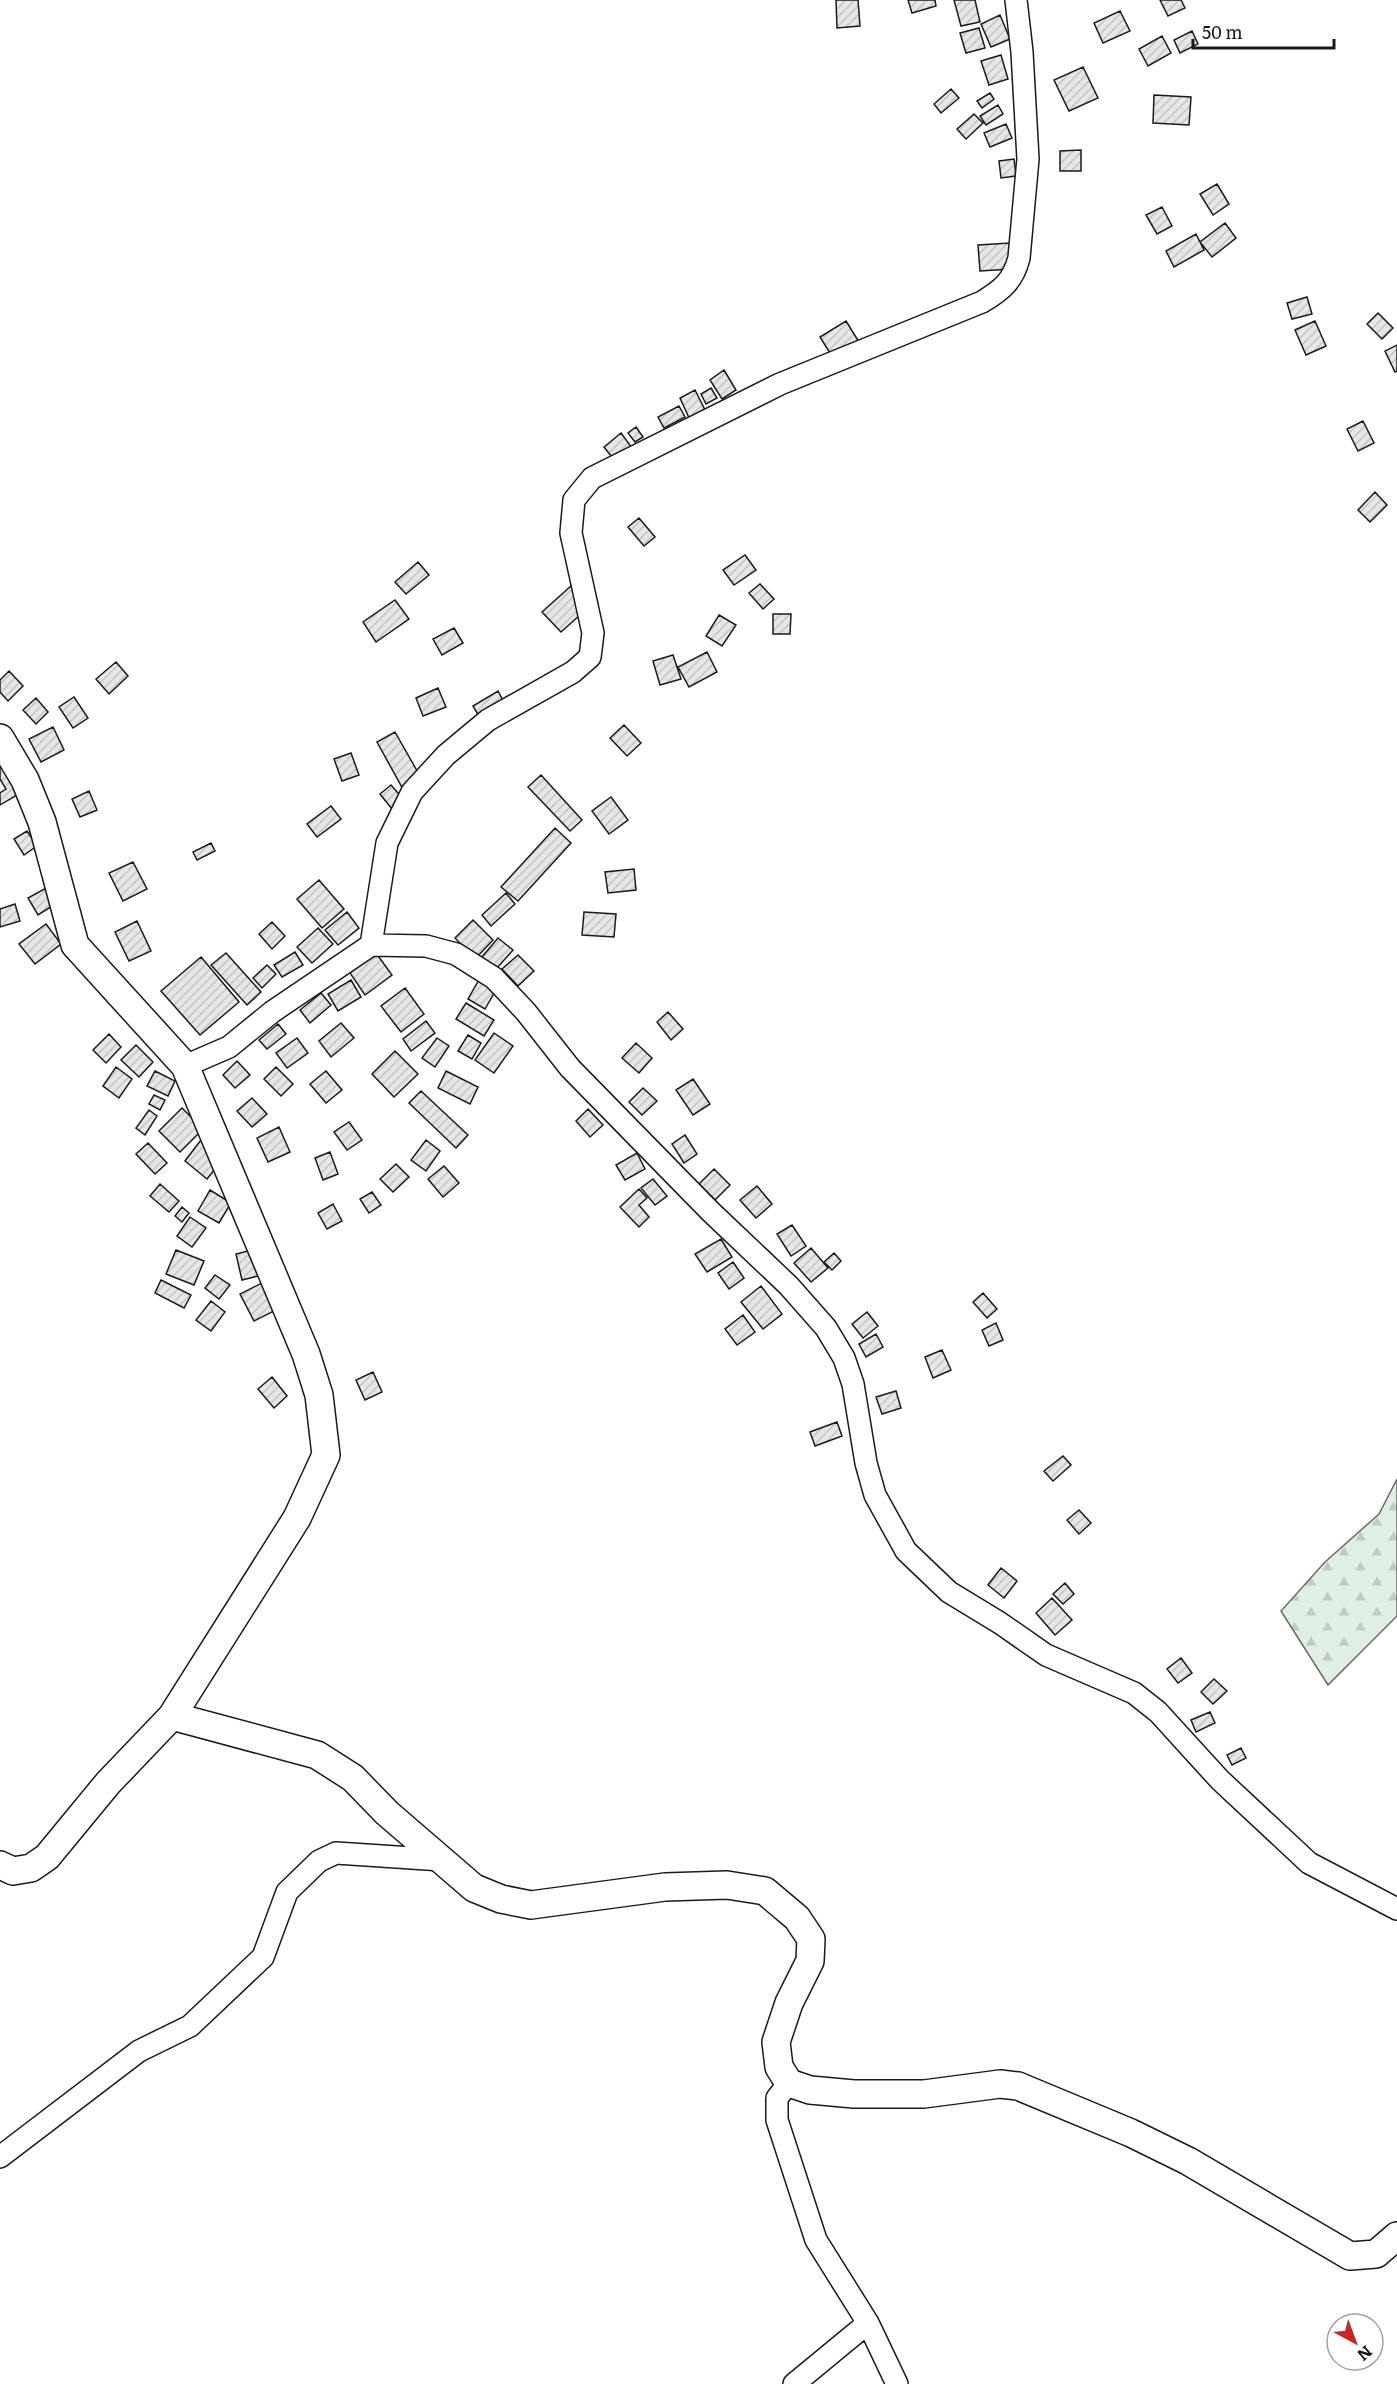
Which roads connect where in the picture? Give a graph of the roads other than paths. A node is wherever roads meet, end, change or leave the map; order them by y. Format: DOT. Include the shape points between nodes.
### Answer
graph roads {
  1 [pos="1016,0"];
  2 [pos="0,738"];
  3 [pos="371,945"];
  4 [pos="185,1066"];
  5 [pos="172,1716"];
  6 [pos="442,1860"];
  7 [pos="0,1865"];
  8 [pos="1397,1910"];
  9 [pos="789,2083"];
  10 [pos="0,2157"];
  11 [pos="1397,2236"];
  12 [pos="868,2323"];
  13 [pos="795,2384"];
  14 [pos="897,2384"];
  1 -- 3 [label="street" via="1028,159 1015,273 1003,289 982,302 780,384 592,478 574,500 571,533 593,633 590,657 573,672 488,720 446,755 412,792 387,843"];
  2 -- 4 [label="main road" via="25,780 42,822 75,945"];
  3 -- 4 [label="street" via="272,1012 229,1047"];
  3 -- 8 [label="street" via="426,946 446,951 494,978 570,1068 789,1286 826,1328 844,1358 853,1384 875,1495 906,1551 949,1592 1046,1656 1134,1693 1158,1712 1220,1780 1309,1863"];
  4 -- 5 [label="main road" via="306,1354 319,1395 326,1455 297,1518"];
  5 -- 6 [label="main road" via="317,1755 352,1778"];
  5 -- 7 [label="main road" via="108,1783 47,1857 31,1868 13,1871"];
  6 -- 9 [label="main road" via="474,1888 531,1905 665,1887 727,1885 765,1891 797,1918 811,1939 810,1961 789,2003 776,2042 779,2067"];
  6 -- 10 [label="street" via="336,1853 328,1856 287,1892 263,1957 190,2026 139,2051"];
  9 -- 11 [label="main road" via="810,2090 854,2094 924,2094 1000,2084 1018,2086 1188,2160 1350,2256 1376,2254"];
  9 -- 12 [label="street" via="777,2098 780,2131 816,2240"];
  12 -- 13 [label="street"];
  12 -- 14 [label="street"];
}
